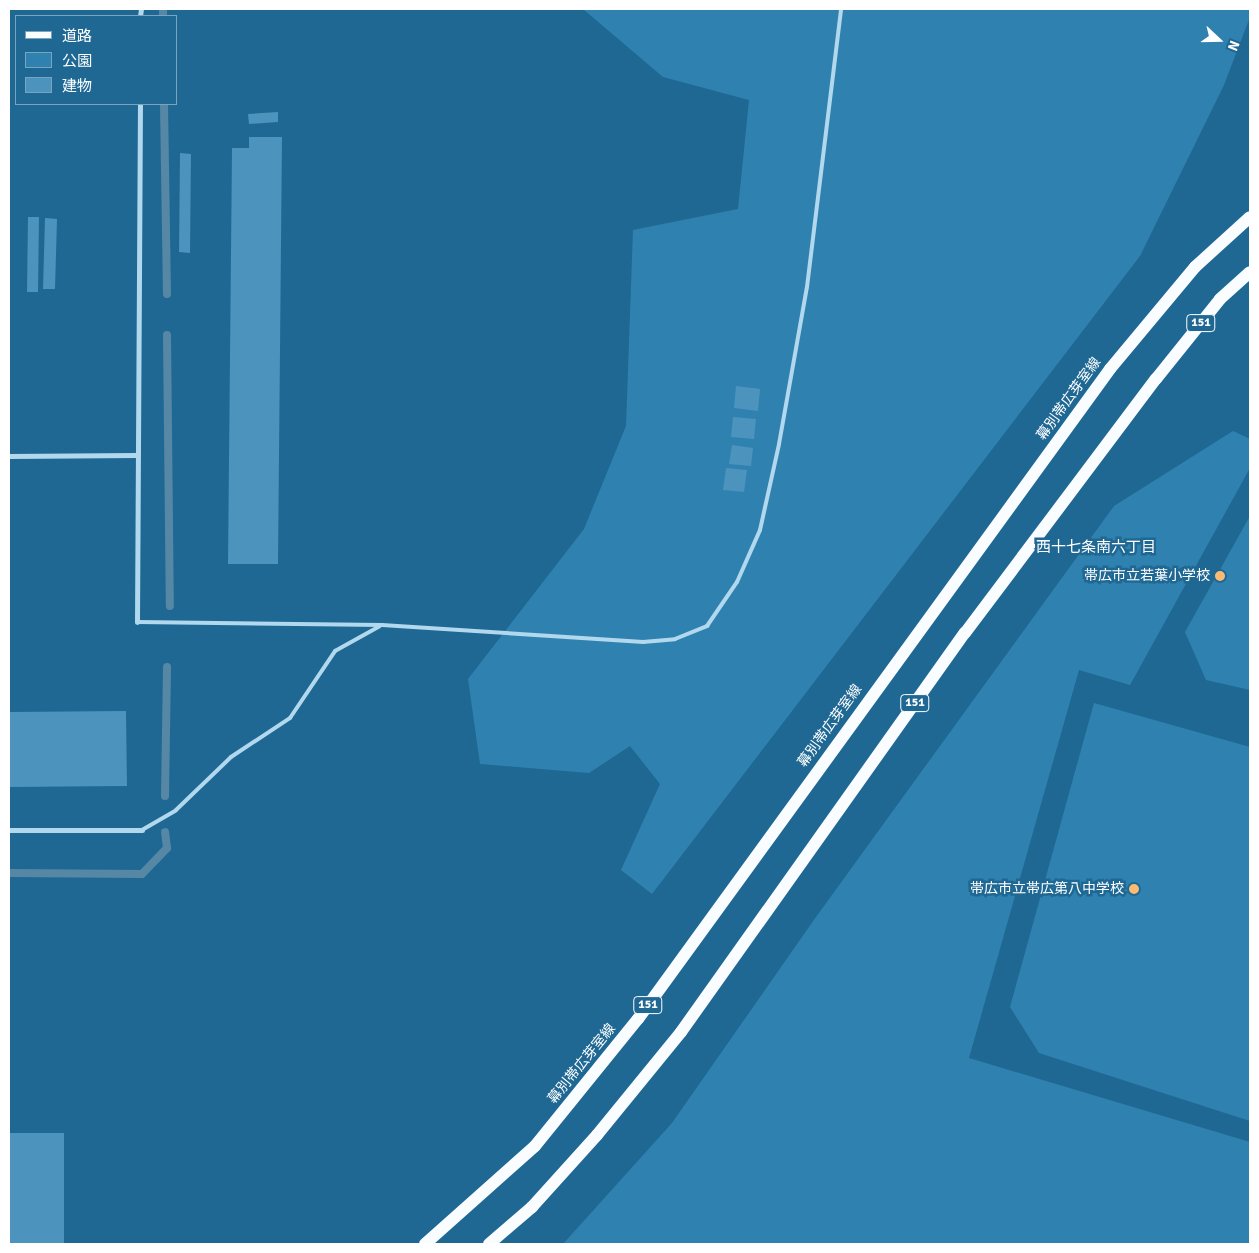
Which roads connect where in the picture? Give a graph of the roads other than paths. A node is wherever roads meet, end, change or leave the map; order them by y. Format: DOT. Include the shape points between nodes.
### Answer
graph roads {
  1 [pos="841,9"];
  2 [pos="140,105"];
  3 [pos="1250,218"];
  4 [pos="1250,272"];
  5 [pos="136,455"];
  6 [pos="9,456"];
  7 [pos="137,622"];
  8 [pos="382,625"];
  9 [pos="9,830"];
  10 [pos="142,830"];
  11 [pos="425,1244"];
  12 [pos="489,1244"];
  1 -- 8 [label="lane" via="807,287 779,444 760,530 736,582 707,626 675,639 643,642"];
  2 -- 5 [label="street"];
  3 -- 11 [label="main road, 幕別帯広芽室線 / 151" via="1195,267 1110,369 638,1019 535,1146"];
  4 -- 12 [label="main road, 151" via="1220,299 1156,379 965,633 680,1032 597,1135 532,1207"];
  5 -- 6 [label="street"];
  5 -- 7 [label="street"];
  7 -- 8 [label="lane"];
  8 -- 10 [label="lane" via="335,651 290,718 231,757 176,810"];
  9 -- 10 [label="street"];
}
